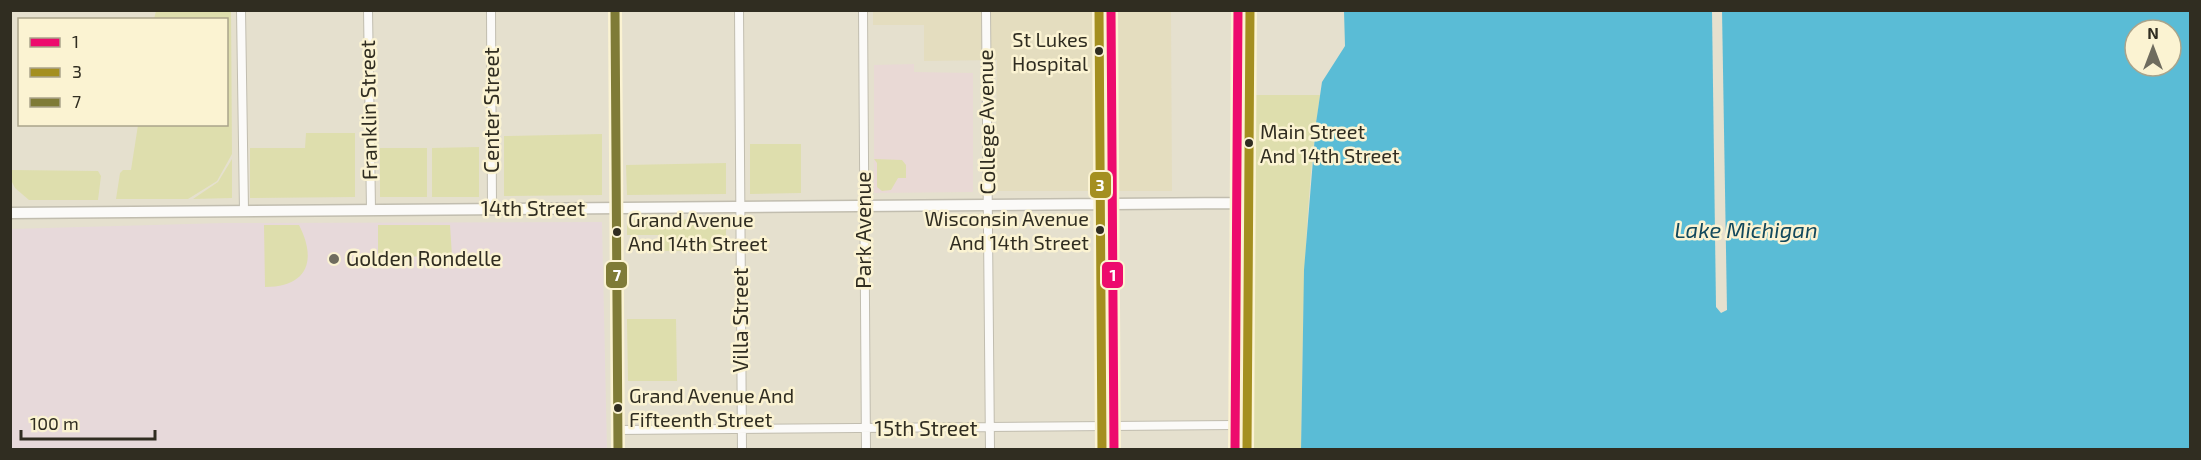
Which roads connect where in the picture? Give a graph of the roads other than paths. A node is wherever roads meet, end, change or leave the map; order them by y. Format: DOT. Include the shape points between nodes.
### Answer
graph roads {
  1 [pos="241,10"];
  2 [pos="368,10"];
  3 [pos="491,10"];
  4 [pos="615,10"];
  5 [pos="739,10"];
  6 [pos="863,10"];
  7 [pos="986,10"];
  8 [pos="1111,10"];
  9 [pos="1238,10"];
  10 [pos="1236,202"];
  11 [pos="1112,205"];
  12 [pos="988,206"];
  13 [pos="864,207"];
  14 [pos="740,208"];
  15 [pos="492,209"];
  16 [pos="616,209"];
  17 [pos="370,210"];
  18 [pos="244,211"];
  19 [pos="10,213"];
  20 [pos="1235,425"];
  21 [pos="1114,427"];
  22 [pos="990,428"];
  23 [pos="866,429"];
  24 [pos="617,430"];
  25 [pos="742,430"];
  26 [pos="618,450"];
  27 [pos="742,450"];
  28 [pos="866,450"];
  29 [pos="990,450"];
  30 [pos="1114,450"];
  31 [pos="1235,450"];
  1 -- 18 [label="street"];
  2 -- 17 [label="street, Franklin Street"];
  3 -- 15 [label="street, Center Street"];
  4 -- 16 [label="street"];
  5 -- 14 [label="street, Villa Street"];
  6 -- 13 [label="street, Park Avenue"];
  7 -- 12 [label="street, College Avenue"];
  8 -- 11 [label="main road"];
  9 -- 10 [label="main road"];
  10 -- 11 [label="main road, 14th Street"];
  10 -- 20 [label="main road"];
  11 -- 12 [label="main road, 14th Street"];
  11 -- 21 [label="main road"];
  12 -- 13 [label="main road, 14th Street"];
  12 -- 22 [label="street, College Avenue"];
  13 -- 14 [label="main road, 14th Street"];
  13 -- 23 [label="street, Park Avenue"];
  14 -- 16 [label="main road, 14th Street"];
  14 -- 25 [label="street, Villa Street"];
  15 -- 16 [label="main road, 14th Street"];
  15 -- 17 [label="main road, 14th Street"];
  16 -- 24 [label="street"];
  17 -- 18 [label="main road, 14th Street"];
  18 -- 19 [label="main road, 14th Street"];
  20 -- 21 [label="street, 15th Street"];
  20 -- 31 [label="main road"];
  21 -- 22 [label="street, 15th Street"];
  21 -- 30 [label="main road"];
  22 -- 23 [label="street, 15th Street"];
  22 -- 29 [label="street, College Avenue"];
  23 -- 25 [label="street, 15th Street"];
  23 -- 28 [label="street, Park Avenue"];
  24 -- 25 [label="street, 15th Street"];
  24 -- 26 [label="street"];
  25 -- 27 [label="street, Villa Street"];
}
